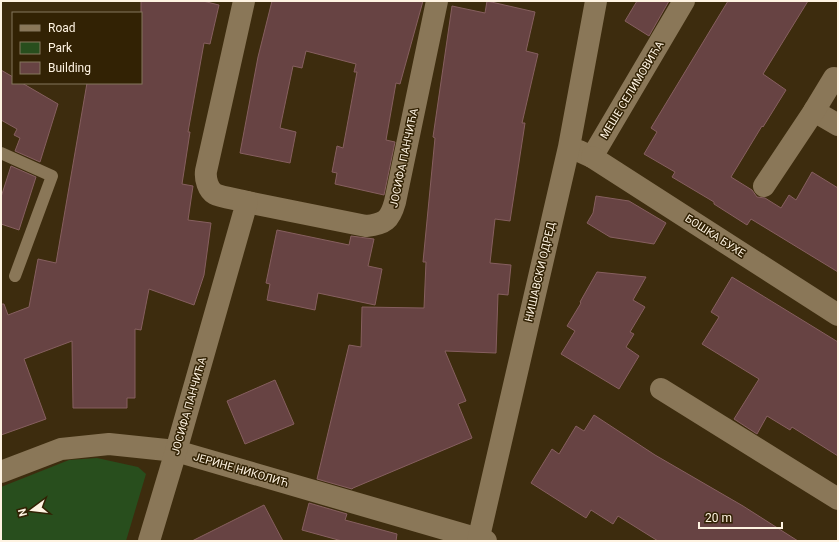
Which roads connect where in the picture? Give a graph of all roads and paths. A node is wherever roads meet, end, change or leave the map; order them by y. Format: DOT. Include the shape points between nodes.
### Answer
graph roads {
  1 [pos="244,1"];
  2 [pos="437,1"];
  3 [pos="596,1"];
  4 [pos="684,1"];
  5 [pos="834,78"];
  6 [pos="814,111"];
  7 [pos="838,125"];
  8 [pos="569,147"];
  9 [pos="1,153"];
  10 [pos="592,157"];
  11 [pos="764,186"];
  12 [pos="247,202"];
  13 [pos="16,276"];
  14 [pos="838,315"];
  15 [pos="661,389"];
  16 [pos="176,451"];
  17 [pos="1,472"];
  18 [pos="838,499"];
  19 [pos="480,540"];
  20 [pos="149,541"];
  1 -- 12 [label="street, ЈОСИФА ПАНЧИЋА" via="206,177 215,194"];
  2 -- 12 [label="street, ЈОСИФА ПАНЧИЋА" via="396,202 390,216 379,223 366,226"];
  3 -- 8 [label="street, НИШАВСКИ ОДРЕД"];
  4 -- 10 [label="street, МЕШЕ СЕЛИМОВИЋА"];
  5 -- 6 [label="street"];
  6 -- 7 [label="street"];
  6 -- 11 [label="street"];
  8 -- 10 [label="street"];
  8 -- 19 [label="street, НИШАВСКИ ОДРЕД"];
  9 -- 13 [label="lane" via="52,176"];
  10 -- 14 [label="street, БОШКА БУХЕ"];
  12 -- 16 [label="street, ЈОСИФА ПАНЧИЋА"];
  15 -- 18 [label="street"];
  16 -- 17 [label="street, ЈЕРИНЕ НИКОЛИЋ" via="109,444 62,449"];
  16 -- 19 [label="street, ЈЕРИНЕ НИКОЛИЋ"];
  16 -- 20 [label="street, ЈОСИФА ПАНЧИЋА"];
}
